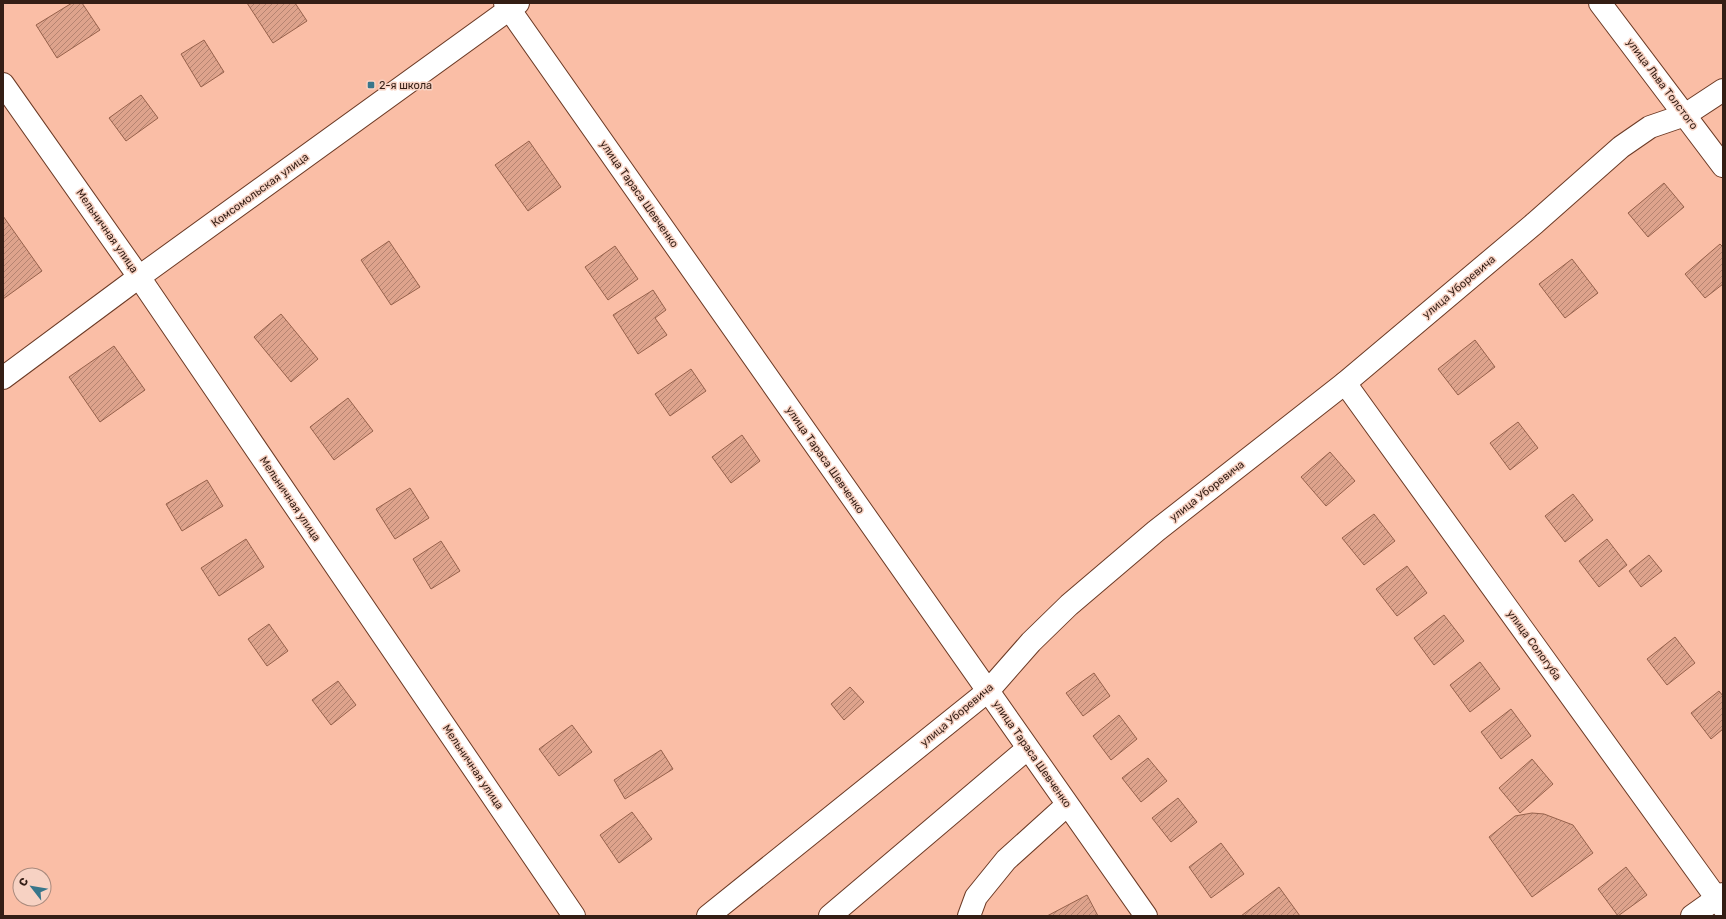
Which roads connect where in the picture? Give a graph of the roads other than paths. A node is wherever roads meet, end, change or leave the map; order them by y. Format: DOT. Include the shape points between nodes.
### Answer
graph roads {
  1 [pos="1600,3"];
  2 [pos="511,5"];
  3 [pos="4,88"];
  4 [pos="1723,90"];
  5 [pos="1685,115"];
  6 [pos="1723,166"];
  7 [pos="139,277"];
  8 [pos="3,378"];
  9 [pos="1345,383"];
  10 [pos="988,692"];
  11 [pos="1027,749"];
  12 [pos="1067,805"];
  13 [pos="1721,900"];
  14 [pos="574,916"];
  15 [pos="708,916"];
  16 [pos="830,916"];
  17 [pos="969,916"];
  18 [pos="1146,916"];
  19 [pos="1692,916"];
  1 -- 5 [label="street, улица Льва Толстого"];
  2 -- 7 [label="street, Комсомольская улица"];
  2 -- 10 [label="street, улица Тараса Шевченко"];
  3 -- 7 [label="street, Мельничная улица"];
  4 -- 5 [label="street, улица Уборевича"];
  5 -- 6 [label="street, улица Льва Толстого"];
  5 -- 9 [label="street, улица Уборевича" via="1650,127 1621,147"];
  7 -- 8 [label="street, Комсомольская улица"];
  7 -- 14 [label="street, Мельничная улица"];
  9 -- 10 [label="street, улица Уборевича" via="1156,531 1069,605 1031,642"];
  9 -- 13 [label="street, улица Сологуба"];
  10 -- 11 [label="street, улица Тараса Шевченко"];
  10 -- 15 [label="street, улица Уборевича"];
  11 -- 12 [label="street, улица Тараса Шевченко"];
  11 -- 16 [label="street"];
  12 -- 17 [label="street" via="1006,860 976,897"];
  12 -- 18 [label="street, улица Тараса Шевченко"];
  13 -- 19 [label="street"];
}
